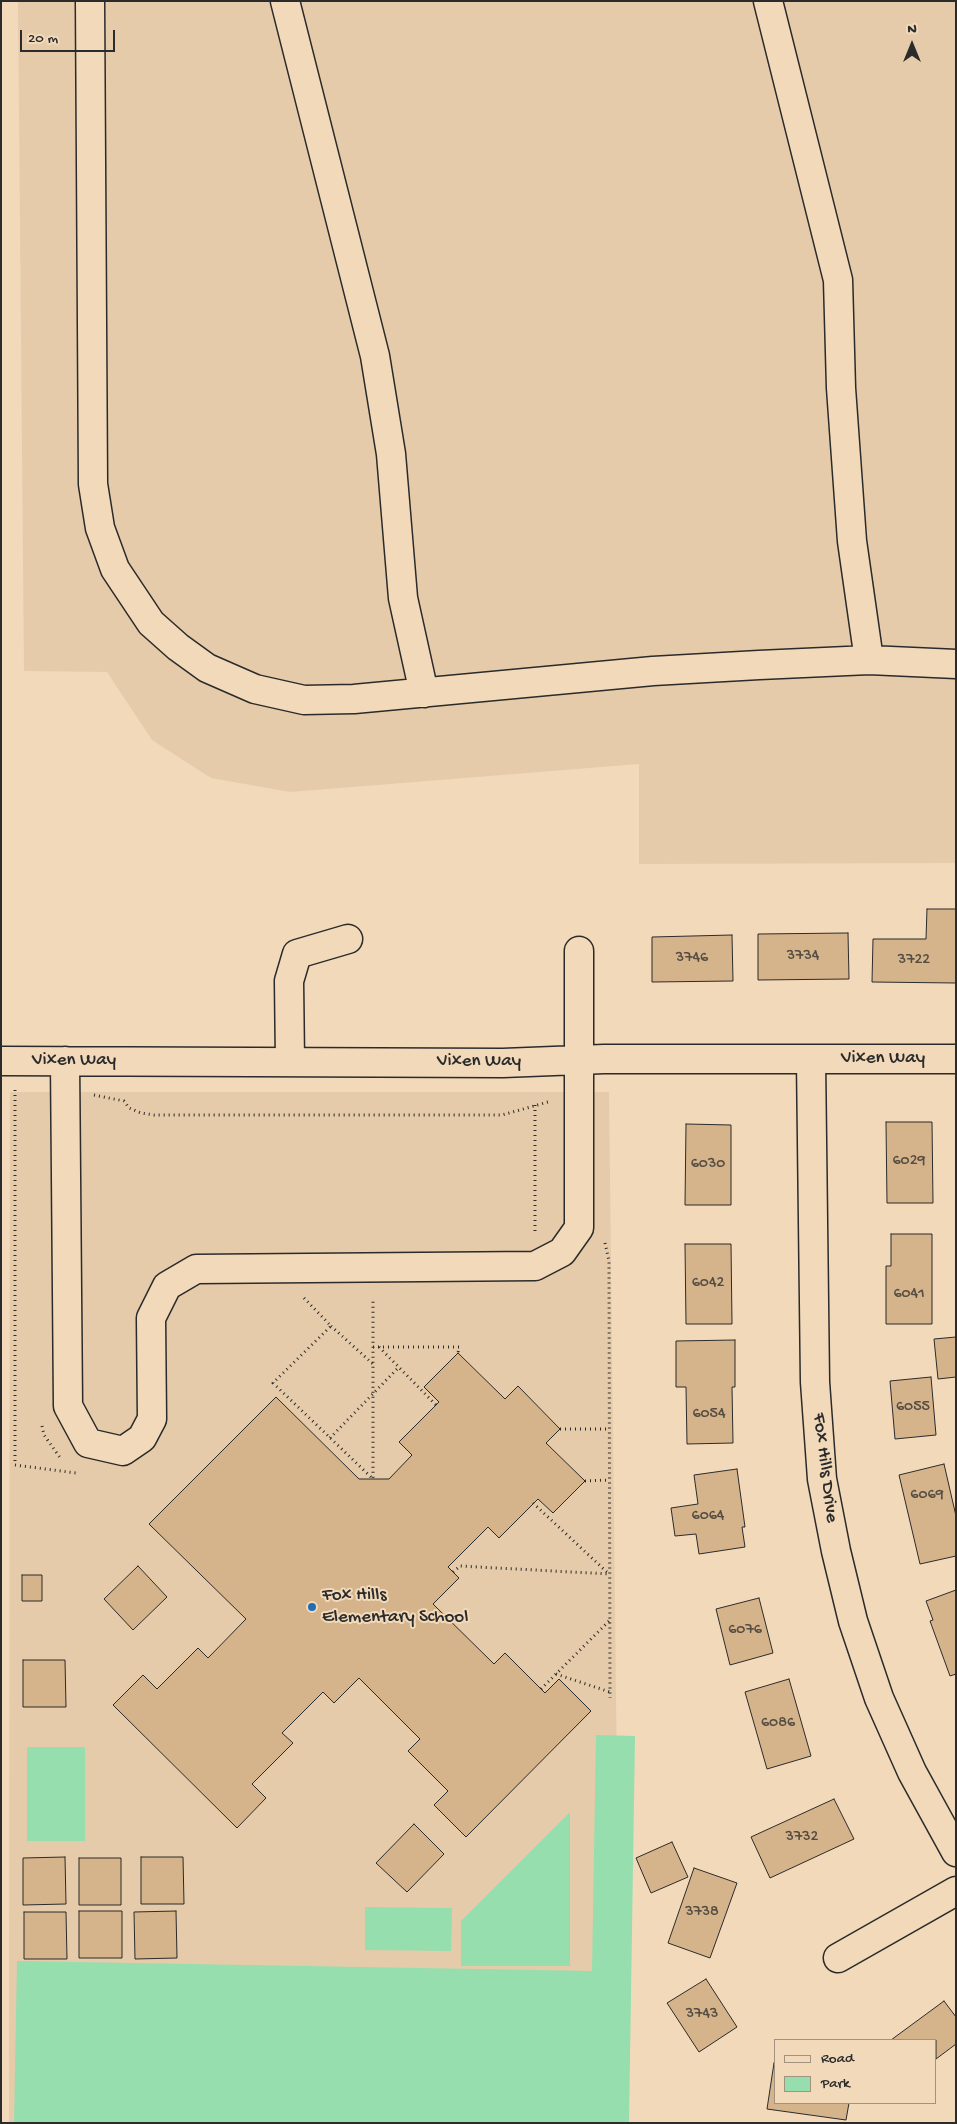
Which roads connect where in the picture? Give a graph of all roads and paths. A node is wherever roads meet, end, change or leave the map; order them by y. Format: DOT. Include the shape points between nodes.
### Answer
graph roads {
  1 [pos="90,1"];
  2 [pos="285,1"];
  3 [pos="768,1"];
  4 [pos="869,660"];
  5 [pos="956,664"];
  6 [pos="424,693"];
  7 [pos="348,939"];
  8 [pos="579,951"];
  9 [pos="956,1059"];
  10 [pos="811,1060"];
  11 [pos="1,1061"];
  12 [pos="65,1061"];
  13 [pos="578,1061"];
  14 [pos="290,1062"];
  15 [pos="15,1086"];
  16 [pos="535,1106"];
  17 [pos="604,1238"];
  18 [pos="536,1266"];
  19 [pos="303,1298"];
  20 [pos="373,1298"];
  21 [pos="331,1326"];
  22 [pos="373,1347"];
  23 [pos="380,1347"];
  24 [pos="458,1353"];
  25 [pos="373,1364"];
  26 [pos="399,1367"];
  27 [pos="373,1394"];
  28 [pos="436,1405"];
  29 [pos="560,1429"];
  30 [pos="609,1429"];
  31 [pos="330,1438"];
  32 [pos="84,1474"];
  33 [pos="609,1480"];
  34 [pos="585,1481"];
  35 [pos="534,1503"];
  36 [pos="454,1572"];
  37 [pos="610,1574"];
  38 [pos="610,1621"];
  39 [pos="556,1674"];
  40 [pos="541,1689"];
  41 [pos="610,1692"];
  42 [pos="610,1698"];
  43 [pos="956,1852"];
  44 [pos="956,1891"];
  45 [pos="838,1958"];
  1 -- 6 [label="street" via="93,484 100,528 115,568 151,624 207,668 255,689 304,700 354,700"];
  2 -- 6 [label="street" via="375,356 391,454 403,598"];
  3 -- 4 [label="street" via="838,280 841,388 852,541"];
  4 -- 5 [label="street"];
  4 -- 6 [label="street" via="652,672"];
  7 -- 14 [label="street" via="297,954 289,981"];
  8 -- 13 [label="street"];
  9 -- 10 [label="street, Vixen Way"];
  10 -- 13 [label="street, Vixen Way"];
  10 -- 43 [label="street, Fox Hills Drive" via="815,1382 822,1479 853,1621 879,1698 912,1772"];
  11 -- 12 [label="street, Vixen Way"];
  12 -- 14 [label="street, Vixen Way"];
  12 -- 18 [label="street" via="68,1406 88,1443 123,1451 142,1438 152,1419 151,1318 167,1286 196,1269"];
  13 -- 14 [label="street, Vixen Way"];
  13 -- 18 [label="street" via="579,1228 562,1252"];
  15 -- 32 [label="path" via="16,1465"];
  16 -- 18 [label="path"];
  17 -- 30 [label="path" via="609,1261"];
  19 -- 21 [label="path"];
  20 -- 22 [label="path"];
  21 -- 25 [label="path"];
  21 -- 31 [label="path" via="273,1383"];
  22 -- 23 [label="path"];
  22 -- 25 [label="path"];
  23 -- 24 [label="path" via="459,1347"];
  23 -- 26 [label="path"];
  25 -- 27 [label="path"];
  26 -- 27 [label="path"];
  26 -- 28 [label="path"];
  27 -- 31 [label="path"];
  27 -- 31 [label="path" via="373,1479"];
  29 -- 30 [label="path"];
  30 -- 33 [label="path"];
  33 -- 34 [label="path"];
  33 -- 37 [label="path"];
  35 -- 37 [label="path"];
  36 -- 37 [label="path" via="460,1566"];
  37 -- 38 [label="path"];
  38 -- 39 [label="path"];
  38 -- 41 [label="path"];
  39 -- 40 [label="path"];
  39 -- 41 [label="path"];
  41 -- 42 [label="path"];
  44 -- 45 [label="street"];
}
